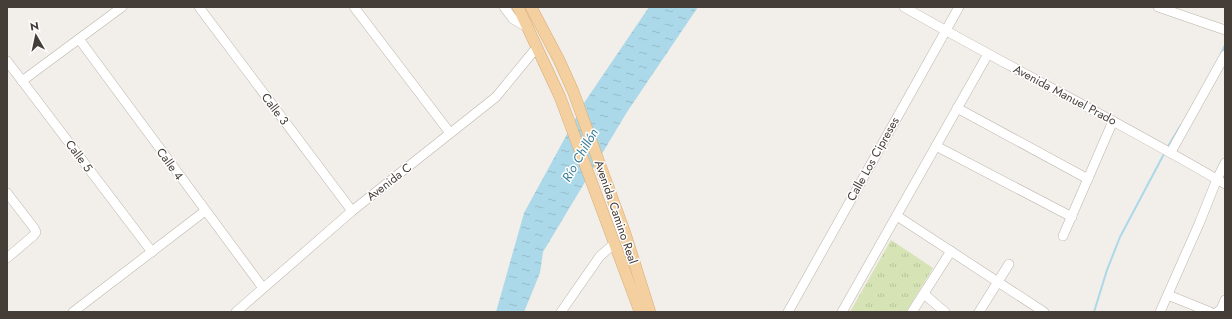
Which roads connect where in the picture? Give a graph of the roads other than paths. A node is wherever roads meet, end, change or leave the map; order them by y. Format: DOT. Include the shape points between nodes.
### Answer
graph roads {
  1 [pos="122,7"];
  2 [pos="199,7"];
  3 [pos="354,7"];
  4 [pos="504,7"];
  5 [pos="518,7"];
  6 [pos="531,7"];
  7 [pos="904,7"];
  8 [pos="959,7"];
  9 [pos="1158,7"];
  10 [pos="1178,10"];
  11 [pos="527,27"];
  12 [pos="1225,29"];
  13 [pos="945,31"];
  14 [pos="79,39"];
  15 [pos="537,47"];
  16 [pos="988,54"];
  17 [pos="1225,55"];
  18 [pos="7,61"];
  19 [pos="22,81"];
  20 [pos="957,108"];
  21 [pos="1113,121"];
  22 [pos="450,133"];
  23 [pos="936,146"];
  24 [pos="1171,152"];
  25 [pos="1225,163"];
  26 [pos="1088,179"];
  27 [pos="1217,179"];
  28 [pos="1225,184"];
  29 [pos="9,198"];
  30 [pos="205,211"];
  31 [pos="352,211"];
  32 [pos="897,216"];
  33 [pos="1072,217"];
  34 [pos="1063,236"];
  35 [pos="613,241"];
  36 [pos="951,251"];
  37 [pos="152,252"];
  38 [pos="7,258"];
  39 [pos="1009,264"];
  40 [pos="998,282"];
  41 [pos="263,288"];
  42 [pos="924,294"];
  43 [pos="1168,295"];
  44 [pos="1225,300"];
  45 [pos="1039,311"];
  46 [pos="73,312"];
  47 [pos="236,312"];
  48 [pos="561,312"];
  49 [pos="640,312"];
  50 [pos="650,312"];
  51 [pos="789,312"];
  52 [pos="842,312"];
  53 [pos="912,312"];
  54 [pos="945,312"];
  55 [pos="979,312"];
  56 [pos="1160,312"];
  57 [pos="1210,312"];
  58 [pos="1217,312"];
  1 -- 14 [label="street"];
  2 -- 31 [label="street, Calle 3"];
  3 -- 22 [label="street"];
  4 -- 11 [label="street" via="513,19"];
  5 -- 11 [label="main road, Avenida Camino Real"];
  6 -- 50 [label="main road, Avenida Camino Real" via="573,91 625,233"];
  7 -- 13 [label="street, Avenida Manuel Prado"];
  8 -- 13 [label="street, Calle Los Cipreses"];
  9 -- 10 [label="street"];
  10 -- 12 [label="street"];
  11 -- 15 [label="main road, Avenida Camino Real"];
  13 -- 16 [label="street, Avenida Manuel Prado"];
  13 -- 51 [label="street, Calle Los Cipreses"];
  14 -- 19 [label="street"];
  14 -- 30 [label="street, Calle 4"];
  15 -- 22 [label="street, Avenida C" via="496,97"];
  15 -- 35 [label="main road, Avenida Camino Real" via="560,97"];
  16 -- 20 [label="street"];
  16 -- 21 [label="street, Avenida Manuel Prado"];
  17 -- 24 [label="street"];
  18 -- 19 [label="street, Calle 5"];
  19 -- 37 [label="street, Calle 5"];
  20 -- 23 [label="street"];
  20 -- 26 [label="street"];
  21 -- 24 [label="street, Avenida Manuel Prado"];
  21 -- 26 [label="street"];
  22 -- 31 [label="street, Avenida C"];
  23 -- 32 [label="street"];
  23 -- 33 [label="street"];
  24 -- 27 [label="street, Avenida Manuel Prado"];
  25 -- 27 [label="street"];
  26 -- 33 [label="street"];
  27 -- 28 [label="street, Avenida Manuel Prado"];
  27 -- 43 [label="street"];
  29 -- 38 [label="street" via="36,232"];
  30 -- 37 [label="street"];
  30 -- 41 [label="street, Calle 4"];
  31 -- 41 [label="street, Avenida C"];
  32 -- 36 [label="street"];
  32 -- 52 [label="street"];
  33 -- 34 [label="street"];
  35 -- 48 [label="street"];
  35 -- 49 [label="main road, Avenida Camino Real"];
  36 -- 40 [label="street"];
  36 -- 42 [label="street"];
  37 -- 46 [label="street"];
  39 -- 40 [label="street"];
  40 -- 45 [label="street"];
  40 -- 55 [label="street"];
  41 -- 47 [label="street, Avenida C"];
  42 -- 53 [label="street"];
  42 -- 54 [label="street"];
  43 -- 56 [label="street"];
  43 -- 57 [label="street"];
  44 -- 58 [label="street"];
}
